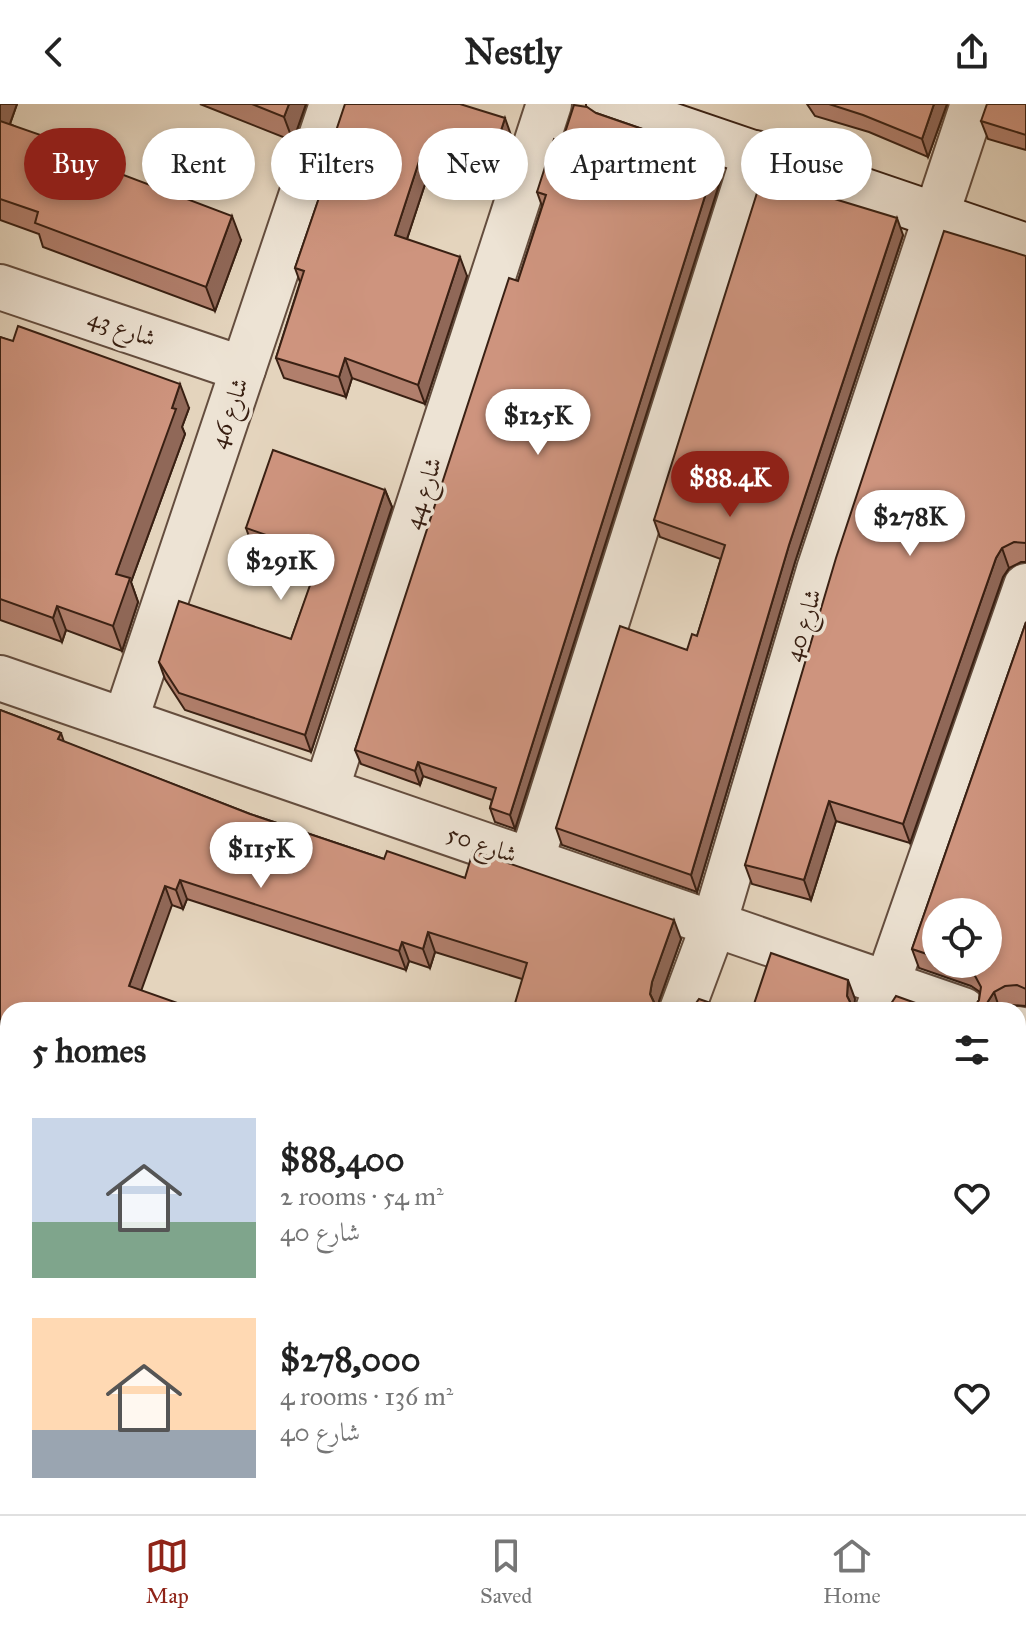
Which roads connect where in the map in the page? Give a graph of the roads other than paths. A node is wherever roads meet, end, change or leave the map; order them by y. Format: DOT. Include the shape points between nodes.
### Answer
graph roads {
  1 [pos="332,104"];
  2 [pos="549,104"];
  3 [pos="609,104"];
  4 [pos="973,104"];
  5 [pos="741,148"];
  6 [pos="872,194"];
  7 [pos="741,197"];
  8 [pos="937,216"];
  9 [pos="1026,246"];
  10 [pos="0,287"];
  11 [pos="243,369"];
  12 [pos="1026,586"];
  13 [pos="0,678"];
  14 [pos="125,721"];
  15 [pos="326,790"];
  16 [pos="531,861"];
  17 [pos="714,924"];
  18 [pos="882,997"];
  19 [pos="685,1002"];
  20 [pos="913,1002"];
  1 -- 11 [label="street, شارع 46"];
  2 -- 15 [label="street, شارع 44"];
  3 -- 5 [label="street"];
  4 -- 8 [label="street, شارع 40"];
  6 -- 8 [label="street"];
  7 -- 16 [label="street"];
  8 -- 9 [label="street"];
  8 -- 17 [label="street, شارع 40" via="819,570"];
  10 -- 11 [label="street, شارع 43"];
  11 -- 14 [label="street, شارع 46"];
  12 -- 18 [label="street"];
  13 -- 14 [label="street, شارع 50"];
  14 -- 15 [label="street, شارع 50"];
  15 -- 16 [label="street, شارع 50"];
  16 -- 17 [label="street, شارع 50"];
  17 -- 18 [label="street, شارع 50"];
  17 -- 19 [label="street, شارع 40"];
  18 -- 20 [label="street, شارع 50"];
}
